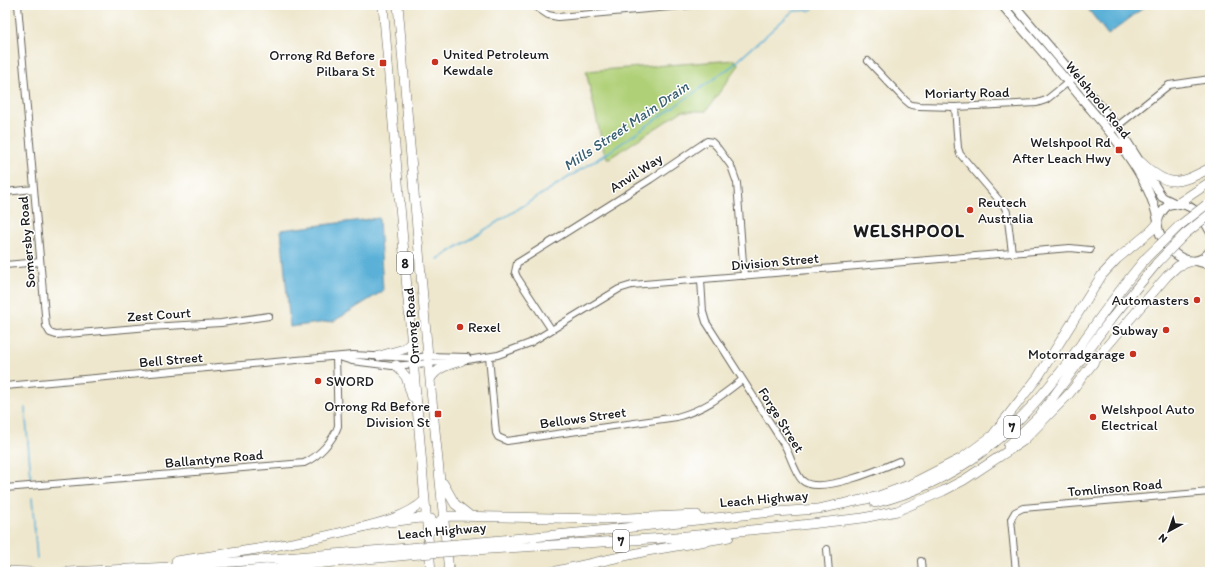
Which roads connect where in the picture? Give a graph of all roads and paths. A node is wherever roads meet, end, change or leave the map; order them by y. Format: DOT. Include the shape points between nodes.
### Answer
graph roads {
  1 [pos="18,5"];
  2 [pos="383,5"];
  3 [pos="398,5"];
  4 [pos="533,5"];
  5 [pos="692,5"];
  6 [pos="1002,5"];
  7 [pos="1014,5"];
  8 [pos="639,7"];
  9 [pos="868,61"];
  10 [pos="1076,76"];
  11 [pos="1210,80"];
  12 [pos="1068,82"];
  13 [pos="1084,86"];
  14 [pos="955,107"];
  15 [pos="1089,107"];
  16 [pos="1117,126"];
  17 [pos="1110,132"];
  18 [pos="1141,162"];
  19 [pos="1210,168"];
  20 [pos="1210,182"];
  21 [pos="34,189"];
  22 [pos="5,192"];
  23 [pos="1208,203"];
  24 [pos="1176,204"];
  25 [pos="1210,214"];
  26 [pos="1158,222"];
  27 [pos="1210,231"];
  28 [pos="1090,250"];
  29 [pos="1210,251"];
  30 [pos="1012,253"];
  31 [pos="1194,261"];
  32 [pos="40,262"];
  33 [pos="5,265"];
  34 [pos="1210,265"];
  35 [pos="744,276"];
  36 [pos="701,280"];
  37 [pos="270,316"];
  38 [pos="551,329"];
  39 [pos="50,333"];
  40 [pos="412,342"];
  41 [pos="379,356"];
  42 [pos="337,357"];
  43 [pos="489,357"];
  44 [pos="479,358"];
  45 [pos="429,360"];
  46 [pos="413,361"];
  47 [pos="461,361"];
  48 [pos="396,366"];
  49 [pos="430,380"];
  50 [pos="742,380"];
  51 [pos="5,386"];
  52 [pos="419,422"];
  53 [pos="899,461"];
  54 [pos="441,480"];
  55 [pos="964,480"];
  56 [pos="5,488"];
  57 [pos="1210,492"];
  58 [pos="425,500"];
  59 [pos="818,508"];
  60 [pos="761,513"];
  61 [pos="469,515"];
  62 [pos="426,518"];
  63 [pos="441,520"];
  64 [pos="377,523"];
  65 [pos="783,527"];
  66 [pos="428,533"];
  67 [pos="458,547"];
  68 [pos="827,549"];
  69 [pos="420,550"];
  70 [pos="921,561"];
  71 [pos="448,567"];
  72 [pos="431,568"];
  73 [pos="5,571"];
  74 [pos="109,571"];
  75 [pos="31,572"];
  76 [pos="68,572"];
  77 [pos="231,572"];
  78 [pos="435,572"];
  79 [pos="444,572"];
  80 [pos="552,572"];
  81 [pos="829,572"];
  82 [pos="922,572"];
  83 [pos="1016,572"];
  1 -- 21 [label="street, Somersby Road"];
  2 -- 40 [label="highway, Orrong Road / 8"];
  3 -- 45 [label="highway, Orrong Road / 8"];
  4 -- 8 [label="street" via="548,15 558,17"];
  5 -- 8 [label="street"];
  6 -- 12 [label="main road, Welshpool Road"];
  7 -- 10 [label="main road, Welshpool Road"];
  9 -- 14 [label="street, Moriarty Road" via="911,105"];
  10 -- 12 [label="street, Moriarty Road"];
  10 -- 13 [label="main road, Welshpool Road"];
  11 -- 16 [label="street" via="1169,85"];
  12 -- 14 [label="street, Moriarty Road" via="1041,102"];
  12 -- 15 [label="main road, Welshpool Road"];
  13 -- 15 [label="main road" via="1082,92"];
  13 -- 16 [label="main road, Welshpool Road"];
  14 -- 30 [label="street" via="958,148 963,159 1004,206"];
  15 -- 17 [label="main road, Welshpool Road"];
  16 -- 17 [label="street"];
  16 -- 18 [label="main road, Welshpool Road"];
  17 -- 26 [label="main road, Welshpool Road" via="1143,179 1154,204"];
  18 -- 19 [label="highway" via="1156,176 1174,182 1187,180"];
  18 -- 24 [label="main road, Welshpool Road" via="1162,197"];
  20 -- 24 [label="highway"];
  21 -- 22 [label="street"];
  21 -- 32 [label="street, Somersby Road"];
  23 -- 59 [label="highway, 7, bridge" via="1179,226 1146,258 1122,286 1062,370 1013,426 987,449 962,467 929,485 896,497 842,508"];
  24 -- 26 [label="main road" via="1167,207"];
  24 -- 27 [label="main road, Welshpool Road" via="1185,204 1193,208"];
  25 -- 55 [label="highway, 7, bridge" via="1185,234 1157,263 1111,319 1039,416 1001,452"];
  26 -- 31 [label="main road, Welshpool Road" via="1161,234 1171,248 1181,258"];
  26 -- 59 [label="highway, 7" via="1102,275 1038,377 992,436 962,458 910,485 876,497"];
  28 -- 30 [label="street, Division Street" via="1070,248"];
  29 -- 31 [label="main road"];
  30 -- 35 [label="street, Division Street"];
  31 -- 34 [label="main road"];
  31 -- 55 [label="highway, 7" via="1178,266 1167,276 1038,428 1023,442"];
  32 -- 33 [label="street"];
  32 -- 39 [label="street, Somersby Road" via="46,326"];
  35 -- 36 [label="street, Division Street"];
  35 -- 38 [label="street, Anvil Way" via="737,183 731,166 717,147 707,141 517,263 517,277"];
  36 -- 38 [label="street, Division Street" via="625,286"];
  36 -- 50 [label="street, Forge Street" via="702,312 706,322"];
  37 -- 39 [label="street, Zest Court" via="221,323 56,335"];
  38 -- 43 [label="street, Division Street" via="518,348"];
  40 -- 41 [label="highway" via="404,349"];
  40 -- 46 [label="highway, Orrong Road / 8"];
  41 -- 42 [label="street, Bell Street"];
  41 -- 46 [label="street, Bell Street"];
  42 -- 48 [label="street, Bell Street"];
  42 -- 51 [label="street, Bell Street" via="300,358 252,365"];
  42 -- 56 [label="street, Ballantyne Road" via="338,426 324,448 304,463"];
  43 -- 44 [label="street, Division Street"];
  43 -- 50 [label="street, Bellows Street" via="496,433 498,437 507,441 677,417 696,412 712,403"];
  44 -- 45 [label="street, Division Street"];
  44 -- 47 [label="street, Division Street"];
  45 -- 46 [label="street"];
  45 -- 47 [label="street, Division Street"];
  45 -- 49 [label="highway, Orrong Road / 8"];
  46 -- 48 [label="street, Bell Street"];
  46 -- 52 [label="highway, Orrong Road / 8"];
  47 -- 49 [label="highway" via="443,367 434,373"];
  48 -- 52 [label="highway" via="408,382"];
  49 -- 54 [label="highway, Orrong Road / 8"];
  50 -- 53 [label="street, Forge Street" via="785,446 799,478 804,482 815,485 863,477"];
  52 -- 58 [label="highway, Orrong Road / 8"];
  54 -- 61 [label="highway" via="455,504"];
  54 -- 63 [label="highway, Orrong Road / 8"];
  55 -- 65 [label="highway, Leach Highway / 7" via="897,511 863,518"];
  57 -- 83 [label="street, Tomlinson Road" via="1023,508 1015,512 1011,519"];
  58 -- 62 [label="highway, Orrong Road / 8"];
  58 -- 64 [label="highway"];
  59 -- 60 [label="highway, Leach Highway / 7"];
  60 -- 61 [label="highway" via="604,519"];
  60 -- 67 [label="highway, Leach Highway / 7"];
  61 -- 63 [label="highway"];
  62 -- 63 [label="highway"];
  62 -- 64 [label="highway"];
  62 -- 66 [label="highway, Orrong Road / 8"];
  63 -- 66 [label="highway"];
  63 -- 71 [label="highway" via="446,534"];
  64 -- 74 [label="highway" via="255,549"];
  65 -- 67 [label="highway, Leach Highway / 7" via="657,538"];
  65 -- 80 [label="highway" via="647,551"];
  66 -- 72 [label="highway, Orrong Road / 8"];
  67 -- 69 [label="highway, Leach Highway / 7, bridge"];
  68 -- 81 [label="street"];
  69 -- 74 [label="highway, Leach Highway / 7"];
  69 -- 77 [label="highway, Leach Highway / 7"];
  70 -- 82 [label="street"];
  71 -- 79 [label="highway"];
  72 -- 78 [label="highway"];
  73 -- 75 [label="highway"];
  74 -- 76 [label="highway, Leach Highway / 7"];
}
